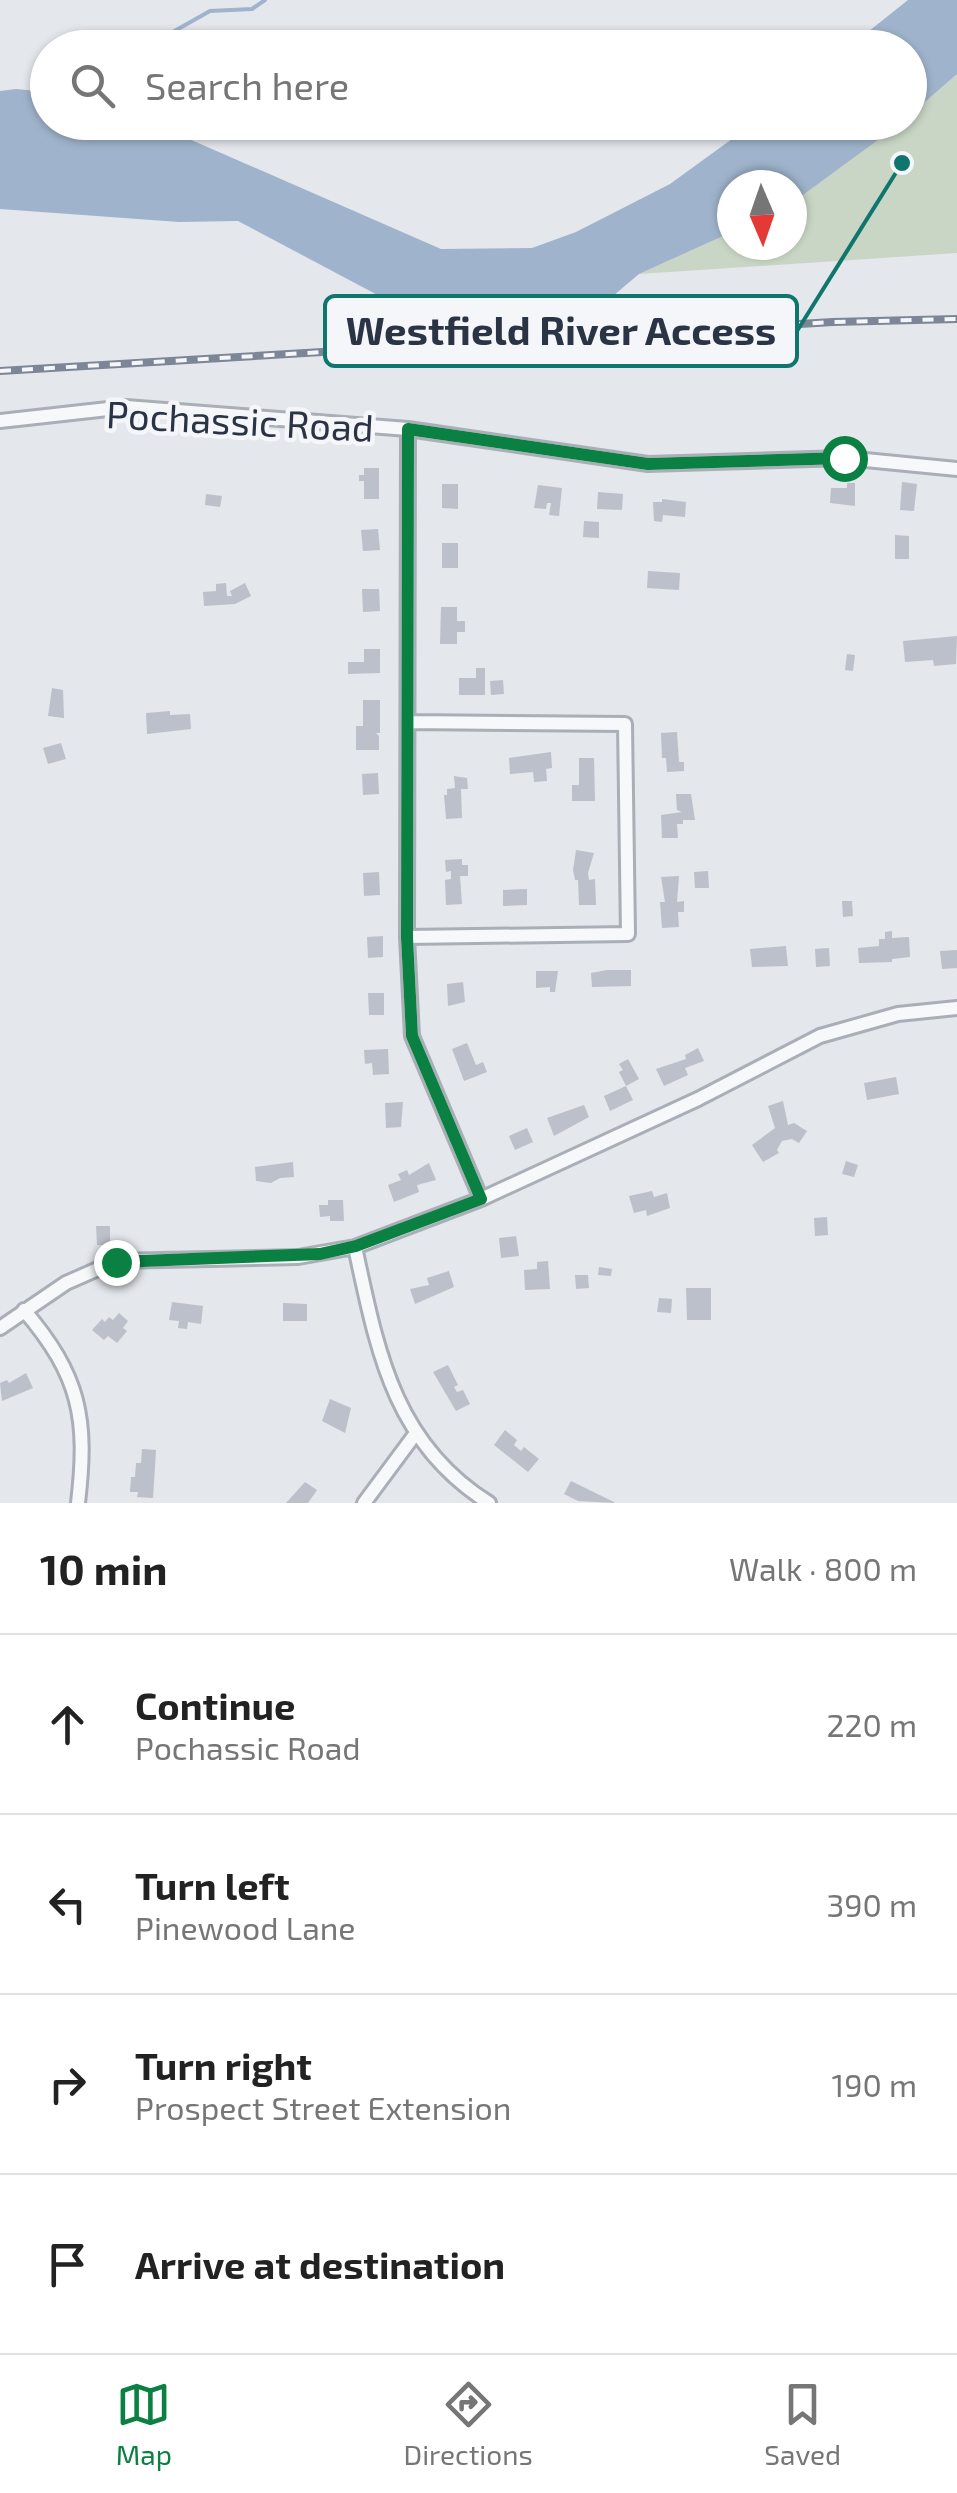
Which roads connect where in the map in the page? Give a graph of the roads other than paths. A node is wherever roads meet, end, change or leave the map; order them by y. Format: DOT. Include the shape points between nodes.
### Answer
graph roads {
  1 [pos="0,421"];
  2 [pos="408,429"];
  3 [pos="957,469"];
  4 [pos="409,722"];
  5 [pos="407,938"];
  6 [pos="957,1008"];
  7 [pos="481,1199"];
  8 [pos="356,1246"];
  9 [pos="24,1310"];
  10 [pos="0,1328"];
  11 [pos="416,1434"];
  12 [pos="78,1503"];
  13 [pos="364,1503"];
  14 [pos="489,1503"];
  1 -- 2 [label="street, Pochassic Road" via="126,407"];
  2 -- 3 [label="street, Pochassic Road" via="648,464 844,458"];
  2 -- 4 [label="street"];
  4 -- 5 [label="street"];
  4 -- 5 [label="street" via="624,724 628,934"];
  5 -- 7 [label="street" via="412,1036"];
  6 -- 7 [label="street" via="898,1014 820,1036"];
  7 -- 8 [label="street"];
  8 -- 9 [label="street" via="279,1258 116,1262 80,1275"];
  8 -- 11 [label="street" via="381,1358"];
  9 -- 10 [label="street"];
  9 -- 12 [label="street" via="62,1362 76,1400 83,1437"];
  11 -- 13 [label="street"];
  11 -- 14 [label="street"];
}
